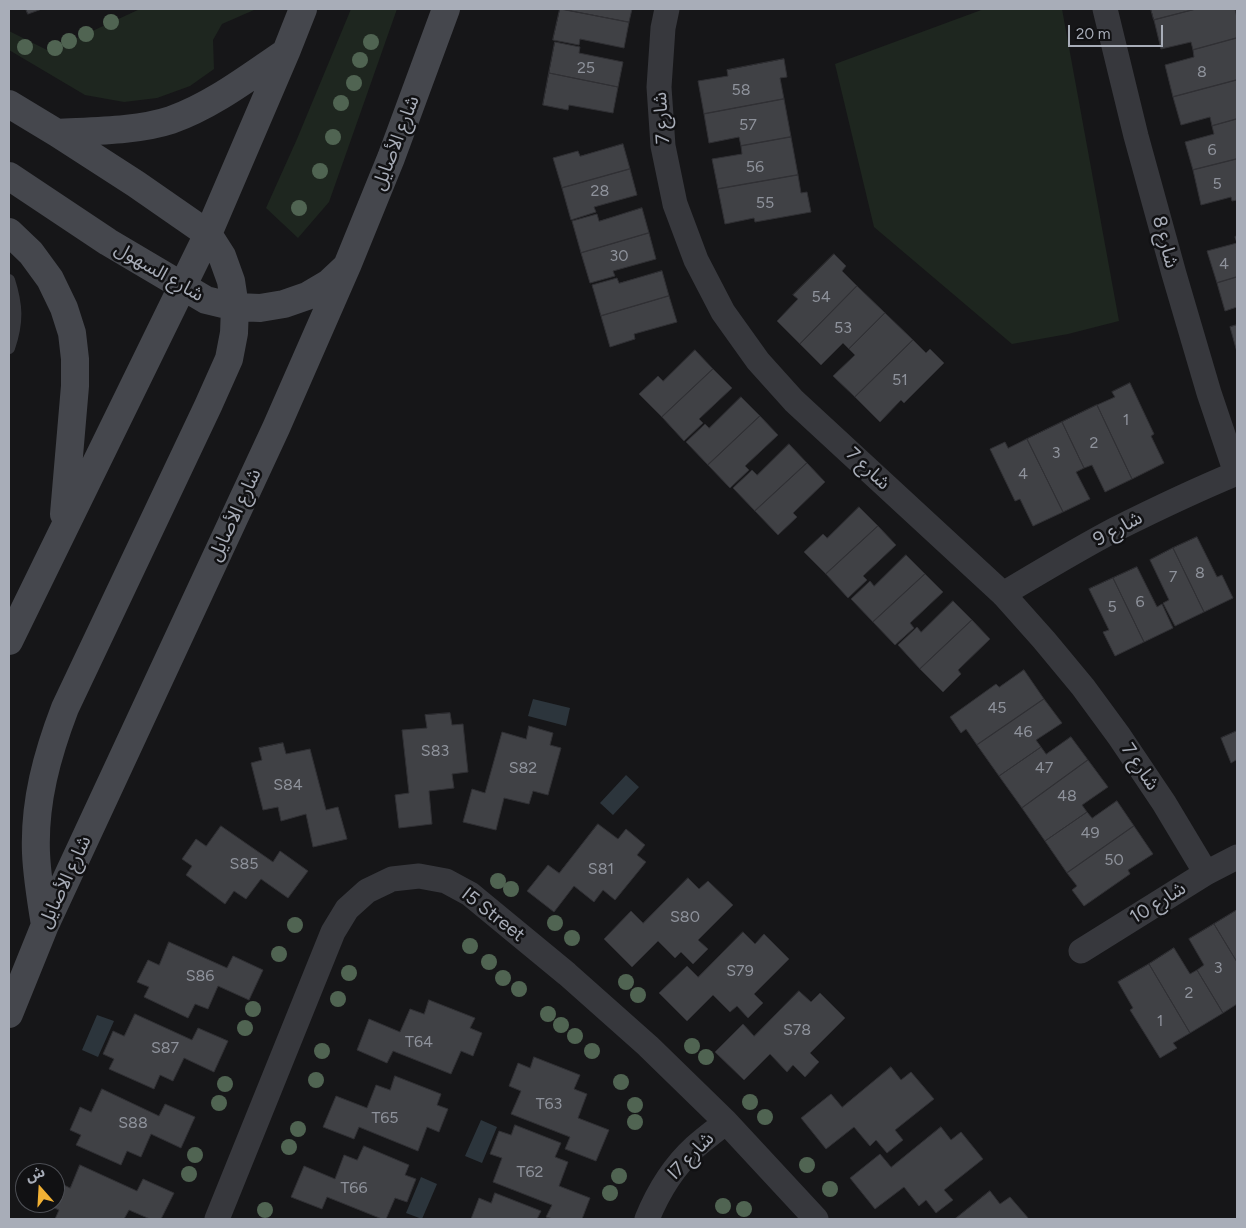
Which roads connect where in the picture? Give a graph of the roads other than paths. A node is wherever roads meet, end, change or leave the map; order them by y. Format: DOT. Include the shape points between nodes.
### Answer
graph roads {
  1 [pos="303,9"];
  2 [pos="446,9"];
  3 [pos="667,9"];
  4 [pos="1105,9"];
  5 [pos="286,52"];
  6 [pos="9,104"];
  7 [pos="57,133"];
  8 [pos="9,176"];
  9 [pos="9,232"];
  10 [pos="208,234"];
  11 [pos="347,266"];
  12 [pos="9,280"];
  13 [pos="182,286"];
  14 [pos="235,307"];
  15 [pos="9,348"];
  16 [pos="1236,473"];
  17 [pos="63,531"];
  18 [pos="1003,594"];
  19 [pos="9,641"];
  20 [pos="1237,857"];
  21 [pos="1206,873"];
  22 [pos="46,924"];
  23 [pos="1081,951"];
  24 [pos="9,1014"];
  25 [pos="726,1122"];
  26 [pos="216,1219"];
  27 [pos="647,1219"];
  28 [pos="816,1219"];
  1 -- 5 [label="main road"];
  2 -- 11 [label="main road, شارع الأصايل"];
  3 -- 18 [label="street, شارع 7" via="659,87 663,146 675,204 696,260 723,312 758,361 794,401"];
  4 -- 16 [label="street, شارع 8" via="1171,265"];
  5 -- 7 [label="main road" via="216,98 169,120 146,126"];
  5 -- 10 [label="main road"];
  6 -- 7 [label="main road"];
  7 -- 10 [label="main road"];
  8 -- 13 [label="main road, شارع السهول" via="108,242"];
  9 -- 17 [label="main road" via="31,253 50,279 72,333 75,386"];
  10 -- 13 [label="main road"];
  10 -- 14 [label="main road" via="222,256"];
  11 -- 14 [label="main road, شارع السهول" via="329,283 307,296 260,308"];
  11 -- 22 [label="main road, شارع الأصايل" via="276,428"];
  12 -- 15 [label="lane" via="15,298 16,322"];
  13 -- 14 [label="main road, شارع السهول" via="206,300"];
  13 -- 17 [label="main road"];
  14 -- 22 [label="main road" via="229,359 64,708 52,742 42,778 36,843 39,889"];
  16 -- 18 [label="street, شارع 9" via="1116,529"];
  17 -- 19 [label="main road"];
  18 -- 21 [label="street, شارع 7" via="1044,640 1119,736"];
  20 -- 21 [label="street, شارع 10"];
  21 -- 23 [label="street, شارع 10"];
  22 -- 24 [label="main road, شارع الأصايل"];
  25 -- 26 [label="street, I5 Street" via="648,1046 470,894 446,881 419,876 392,879 367,891 347,909 333,932"];
  25 -- 27 [label="street, I7 شارع" via="677,1166"];
  25 -- 28 [label="street, I5 Street"];
}
